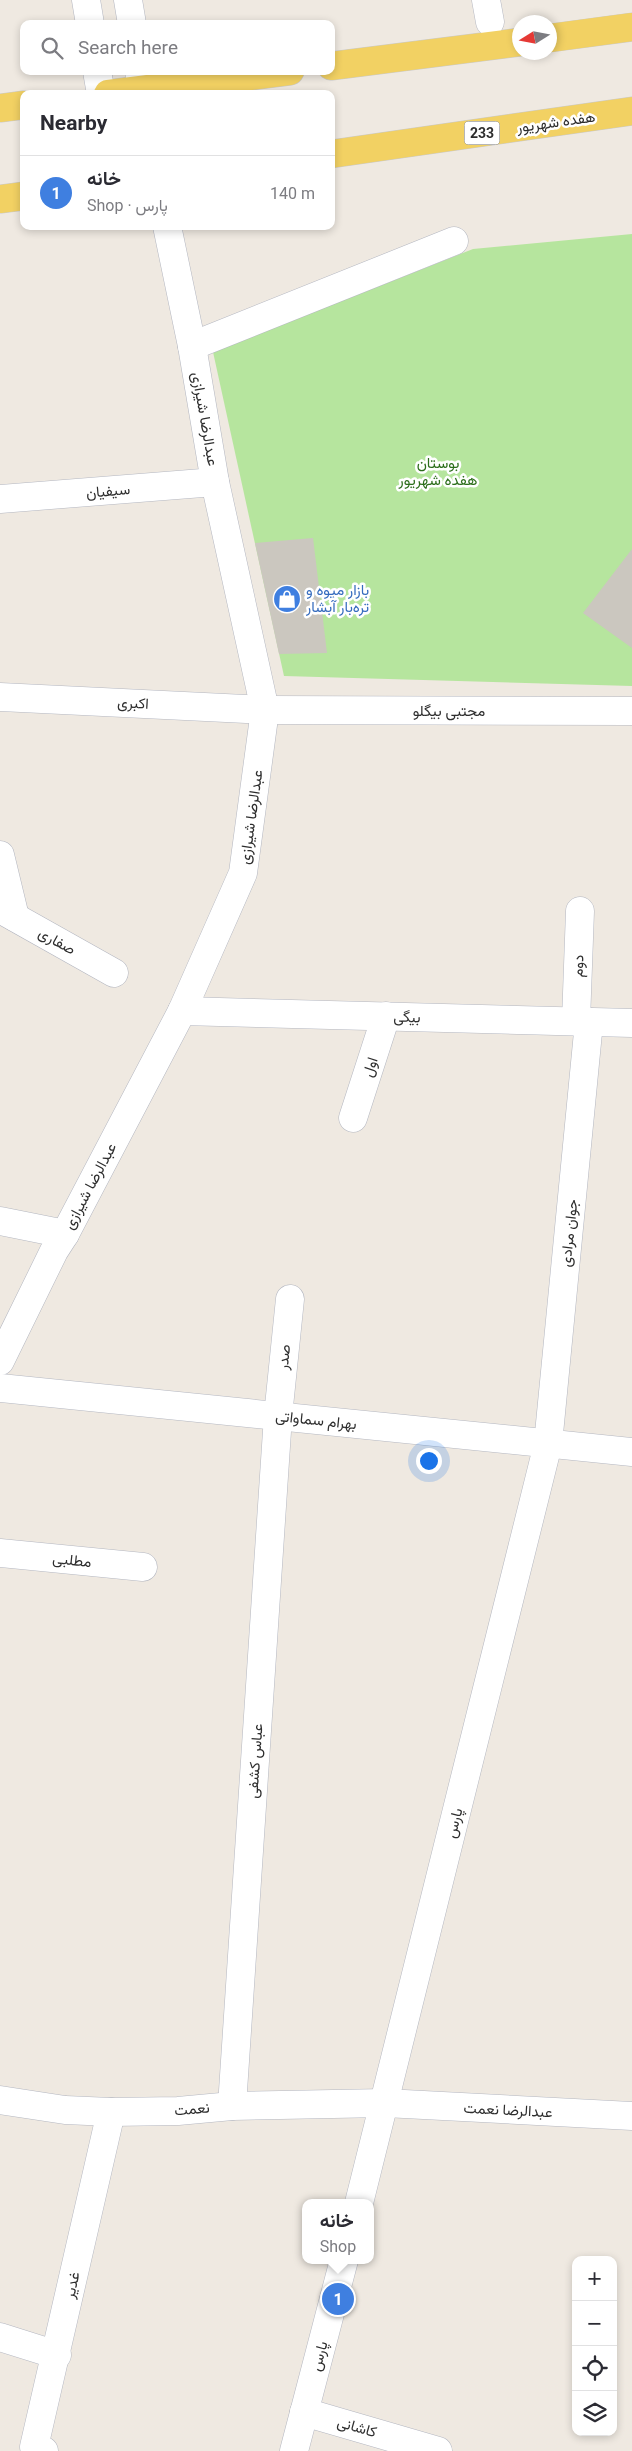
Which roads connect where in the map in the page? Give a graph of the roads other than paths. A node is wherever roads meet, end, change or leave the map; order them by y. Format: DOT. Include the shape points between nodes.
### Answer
graph roads {
  1 [pos="86,0"];
  2 [pos="128,0"];
  3 [pos="89,20"];
  4 [pos="131,20"];
  5 [pos="632,27"];
  6 [pos="557,37"];
  7 [pos="512,43"];
  8 [pos="335,65"];
  9 [pos="98,75"];
  10 [pos="248,75"];
  11 [pos="142,85"];
  12 [pos="100,90"];
  13 [pos="123,90"];
  14 [pos="20,106"];
  15 [pos="0,108"];
  16 [pos="632,111"];
  17 [pos="335,153"];
  18 [pos="20,196"];
  19 [pos="0,199"];
  20 [pos="168,230"];
  21 [pos="454,241"];
  22 [pos="192,346"];
  23 [pos="215,482"];
  24 [pos="0,499"];
  25 [pos="0,696"];
  26 [pos="265,710"];
  27 [pos="632,711"];
  28 [pos="0,855"];
  29 [pos="580,912"];
  30 [pos="8,913"];
  31 [pos="114,973"];
  32 [pos="182,1011"];
  33 [pos="386,1016"];
  34 [pos="583,1022"];
  35 [pos="632,1023"];
  36 [pos="353,1118"];
  37 [pos="0,1220"];
  38 [pos="65,1234"];
  39 [pos="290,1299"];
  40 [pos="0,1360"];
  41 [pos="0,1388"];
  42 [pos="278,1416"];
  43 [pos="548,1444"];
  44 [pos="632,1452"];
  45 [pos="0,1553"];
  46 [pos="143,1567"];
  47 [pos="0,2100"];
  48 [pos="385,2103"];
  49 [pos="232,2106"];
  50 [pos="111,2112"];
  51 [pos="632,2116"];
  52 [pos="360,2199"];
  53 [pos="343,2264"];
  54 [pos="0,2337"];
  55 [pos="57,2354"];
  56 [pos="304,2412"];
  57 [pos="44,2451"];
  58 [pos="294,2451"];
  59 [pos="438,2451"];
  1 -- 3 [label="street"];
  2 -- 4 [label="street"];
  5 -- 6 [label="main road"];
  7 -- 8 [label="main road"];
  9 -- 12 [label="street"];
  10 -- 11 [label="main road"];
  11 -- 13 [label="main road"];
  14 -- 15 [label="main road"];
  16 -- 17 [label="main road, هفده شهریور / 233"];
  18 -- 19 [label="main road"];
  20 -- 22 [label="street, عبدالرضا شیرازی"];
  21 -- 22 [label="street"];
  22 -- 23 [label="street, عبدالرضا شیرازی"];
  23 -- 24 [label="street, سیفیان"];
  23 -- 26 [label="street, عبدالرضا شیرازی"];
  25 -- 26 [label="street, اکبری"];
  26 -- 27 [label="street, مجتبی بیگلو"];
  26 -- 32 [label="street, عبدالرضا شیرازی" via="243,873"];
  28 -- 30 [label="street"];
  29 -- 34 [label="street, دوم"];
  30 -- 31 [label="street, صفاری"];
  32 -- 33 [label="street, بیگی"];
  32 -- 38 [label="street, عبدالرضا شیرازی"];
  33 -- 34 [label="street, بیگی"];
  33 -- 36 [label="street, اول"];
  34 -- 35 [label="street, بیگی"];
  34 -- 43 [label="street, جوان مرادی"];
  37 -- 38 [label="street"];
  38 -- 40 [label="street, عبدالرضا شیرازی"];
  39 -- 42 [label="street, صدر"];
  41 -- 42 [label="street, بهرام سماواتی"];
  42 -- 43 [label="street, بهرام سماواتی"];
  42 -- 49 [label="street, عباس کشفی"];
  43 -- 44 [label="street, بهرام سماواتی"];
  43 -- 48 [label="street, پارس"];
  45 -- 46 [label="street, مطلبی"];
  47 -- 50 [label="street, نعمت" via="65,2110"];
  48 -- 49 [label="street, نعمت"];
  48 -- 51 [label="street, عبدالرضا نعمت"];
  48 -- 52 [label="street, پارس"];
  49 -- 50 [label="street, نعمت"];
  50 -- 55 [label="street, غدیر"];
  53 -- 56 [label="street, پارس"];
  54 -- 55 [label="street"];
  55 -- 57 [label="street, غدیر" via="34,2447"];
  56 -- 58 [label="street, پارس"];
  56 -- 59 [label="street, کاشانی"];
}
